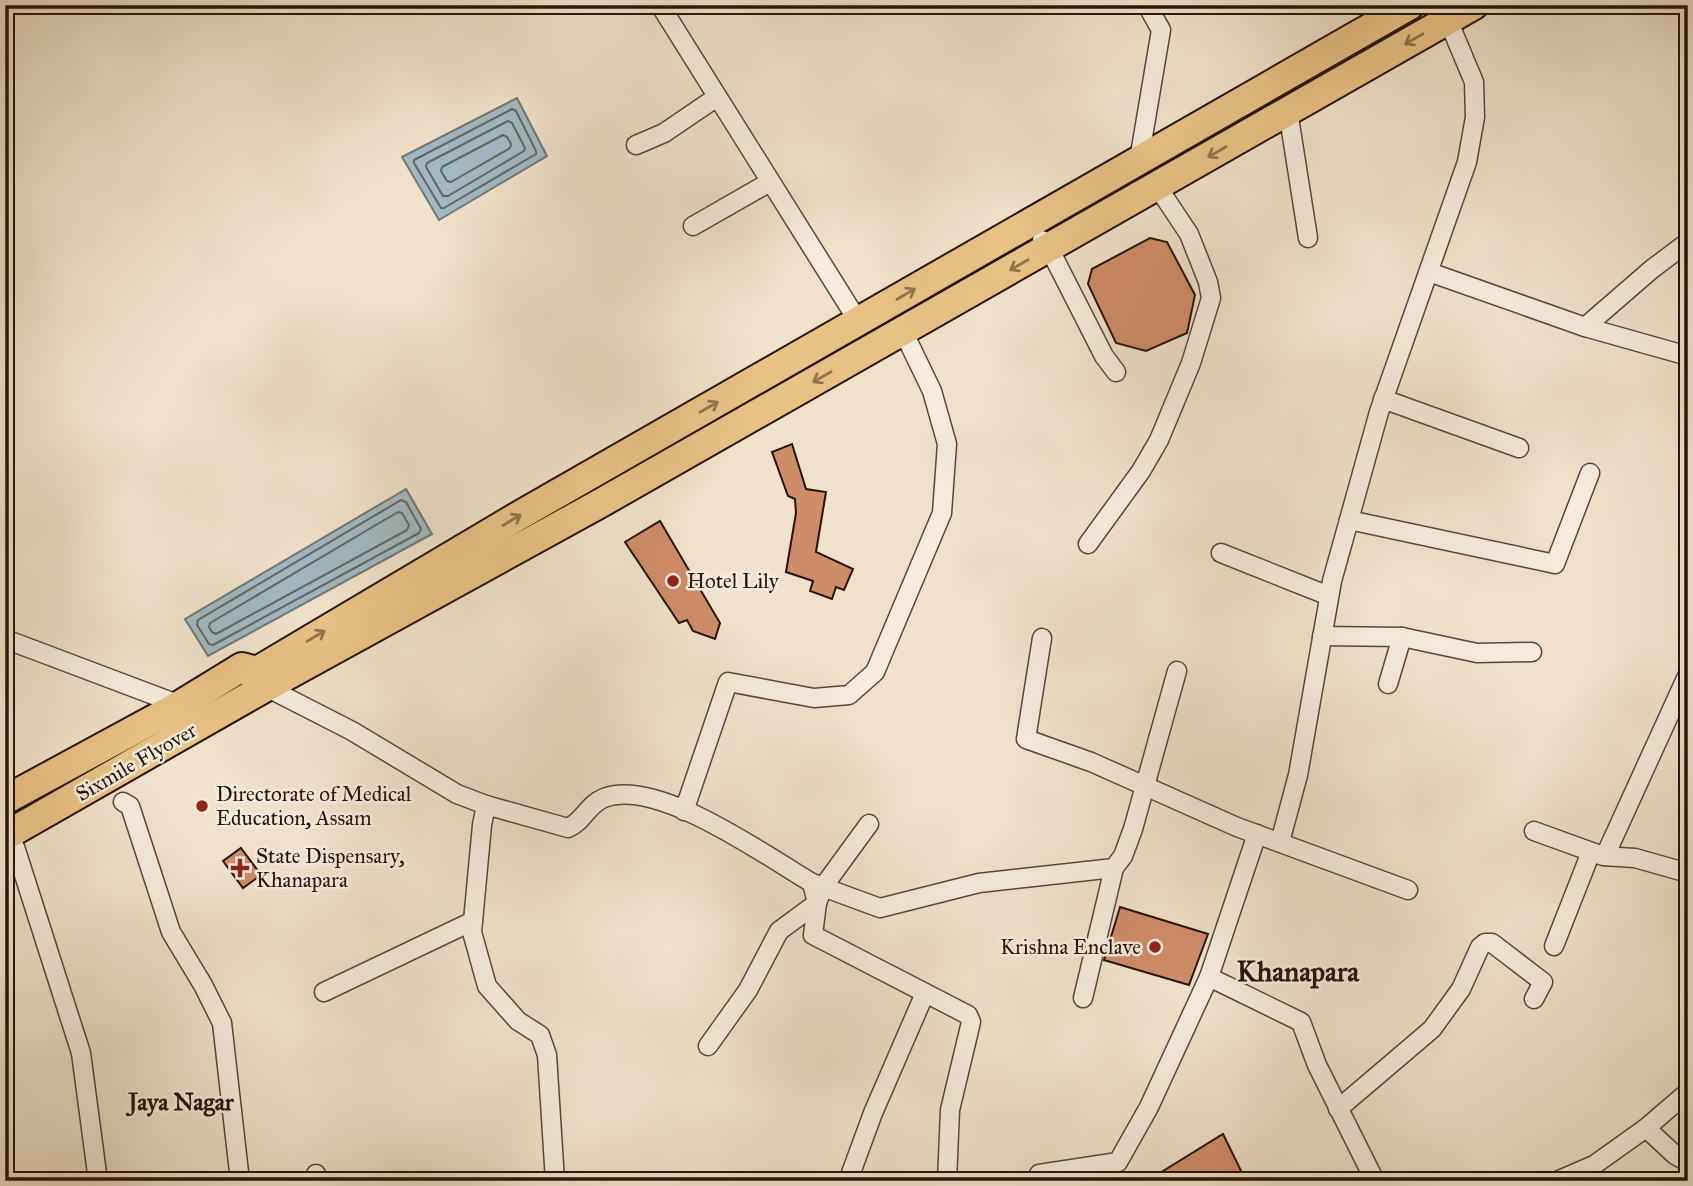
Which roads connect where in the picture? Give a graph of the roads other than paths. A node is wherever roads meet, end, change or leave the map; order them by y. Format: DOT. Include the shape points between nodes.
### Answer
graph roads {
  1 [pos="660,5"];
  2 [pos="1147,5"];
  3 [pos="1410,5"];
  4 [pos="1474,5"];
  5 [pos="1443,13"];
  6 [pos="717,97"];
  7 [pos="1288,111"];
  8 [pos="636,145"];
  9 [pos="1139,160"];
  10 [pos="770,182"];
  11 [pos="1157,186"];
  12 [pos="1028,224"];
  13 [pos="694,226"];
  14 [pos="1308,238"];
  15 [pos="1688,242"];
  16 [pos="1049,248"];
  17 [pos="1429,272"];
  18 [pos="858,321"];
  19 [pos="1585,327"];
  20 [pos="903,331"];
  21 [pos="1688,356"];
  22 [pos="1116,372"];
  23 [pos="1383,399"];
  24 [pos="1520,448"];
  25 [pos="1590,473"];
  26 [pos="1349,520"];
  27 [pos="1088,544"];
  28 [pos="1220,553"];
  29 [pos="1329,596"];
  30 [pos="1322,636"];
  31 [pos="1402,637"];
  32 [pos="1042,638"];
  33 [pos="5,639"];
  34 [pos="1532,652"];
  35 [pos="1177,671"];
  36 [pos="1688,674"];
  37 [pos="261,679"];
  38 [pos="1388,684"];
  39 [pos="200,707"];
  40 [pos="1145,786"];
  41 [pos="5,800"];
  42 [pos="123,802"];
  43 [pos="486,805"];
  44 [pos="684,811"];
  45 [pos="5,818"];
  46 [pos="869,824"];
  47 [pos="1534,831"];
  48 [pos="1257,834"];
  49 [pos="1280,842"];
  50 [pos="9,845"];
  51 [pos="1598,854"];
  52 [pos="1114,868"];
  53 [pos="1688,873"];
  54 [pos="1408,890"];
  55 [pos="817,891"];
  56 [pos="473,921"];
  57 [pos="1554,946"];
  58 [pos="1209,977"];
  59 [pos="324,992"];
  60 [pos="925,993"];
  61 [pos="1083,998"];
  62 [pos="1534,999"];
  63 [pos="708,1046"];
  64 [pos="1688,1092"];
  65 [pos="1338,1109"];
  66 [pos="1646,1128"];
  67 [pos="1688,1162"];
  68 [pos="1039,1174"];
  69 [pos="97,1181"];
  70 [pos="240,1181"];
  71 [pos="555,1181"];
  72 [pos="848,1181"];
  73 [pos="947,1181"];
  74 [pos="1375,1181"];
  75 [pos="1558,1181"];
  1 -- 6 [label="street"];
  2 -- 9 [label="street" via="1161,30"];
  3 -- 9 [label="main road"];
  4 -- 5 [label="main road"];
  5 -- 7 [label="main road, one-way"];
  5 -- 17 [label="street" via="1474,82 1475,117 1467,162"];
  6 -- 8 [label="street"];
  6 -- 10 [label="street"];
  7 -- 11 [label="main road, one-way"];
  7 -- 14 [label="street"];
  9 -- 12 [label="main road"];
  10 -- 13 [label="street"];
  10 -- 18 [label="street"];
  11 -- 16 [label="main road"];
  11 -- 27 [label="street" via="1189,234 1211,298 1191,363 1159,440"];
  12 -- 16 [label="street"];
  18 -- 12 [label="main road, one-way"];
  15 -- 19 [label="street"];
  16 -- 20 [label="main road, one-way"];
  16 -- 22 [label="street"];
  17 -- 19 [label="street"];
  17 -- 23 [label="street"];
  37 -- 18 [label="main road, one-way" via="520,515"];
  19 -- 21 [label="street"];
  20 -- 37 [label="main road, one-way" via="599,504"];
  20 -- 44 [label="street" via="932,391 947,444 942,513 875,672 849,695 814,698 728,682"];
  23 -- 24 [label="street"];
  23 -- 26 [label="street"];
  25 -- 26 [label="street" via="1555,564"];
  26 -- 29 [label="street"];
  28 -- 29 [label="street"];
  29 -- 30 [label="street"];
  30 -- 31 [label="street"];
  30 -- 49 [label="street" via="1298,775"];
  31 -- 34 [label="street" via="1477,653"];
  31 -- 38 [label="street"];
  32 -- 40 [label="street" via="1026,739"];
  33 -- 39 [label="street"];
  35 -- 40 [label="street"];
  36 -- 51 [label="street"];
  37 -- 39 [label="main road, Sixmile Flyover"];
  37 -- 39 [label="main road" via="242,667"];
  37 -- 43 [label="street" via="457,794"];
  37 -- 50 [label="main road" via="259,704"];
  39 -- 41 [label="main road"];
  39 -- 45 [label="main road, Sixmile Flyover"];
  39 -- 50 [label="main road, Sixmile Flyover"];
  40 -- 48 [label="street"];
  40 -- 52 [label="street" via="1123,856"];
  42 -- 70 [label="street" via="130,806 171,932 222,1023"];
  43 -- 44 [label="street" via="568,828 603,798 620,795 646,795"];
  43 -- 56 [label="street"];
  44 -- 55 [label="street" via="713,823"];
  46 -- 55 [label="street"];
  47 -- 51 [label="street"];
  48 -- 49 [label="street"];
  48 -- 58 [label="street"];
  49 -- 54 [label="street"];
  50 -- 69 [label="street" via="81,1053"];
  51 -- 53 [label="street" via="1635,858"];
  51 -- 57 [label="street"];
  52 -- 55 [label="street" via="979,883 880,908"];
  52 -- 61 [label="street"];
  55 -- 60 [label="street" via="813,935"];
  55 -- 63 [label="street" via="779,931 748,990"];
  56 -- 59 [label="street"];
  56 -- 71 [label="street" via="487,986 518,1021 540,1035 544,1045"];
  58 -- 65 [label="street" via="1301,1021"];
  58 -- 68 [label="street" via="1149,1107 1118,1162"];
  60 -- 72 [label="street"];
  60 -- 73 [label="street" via="968,1015 971,1023 950,1110"];
  62 -- 65 [label="street" via="1543,982 1492,943 1485,943 1461,989 1432,1029"];
  64 -- 66 [label="street"];
  65 -- 74 [label="street"];
  66 -- 67 [label="street"];
  66 -- 75 [label="street" via="1594,1165"];
}
